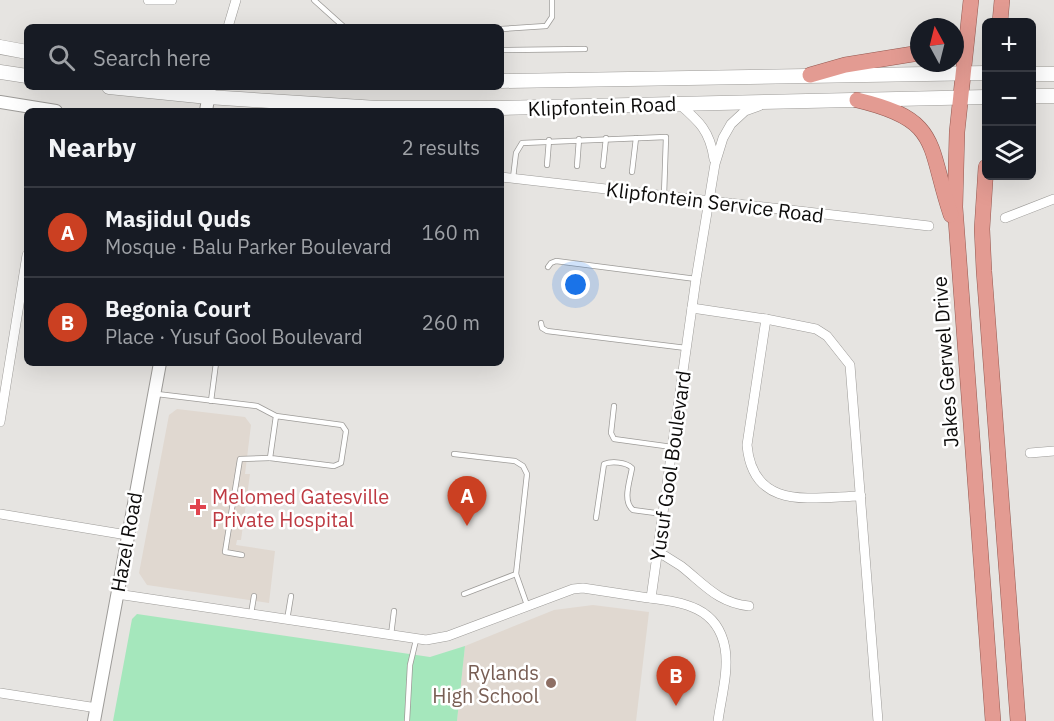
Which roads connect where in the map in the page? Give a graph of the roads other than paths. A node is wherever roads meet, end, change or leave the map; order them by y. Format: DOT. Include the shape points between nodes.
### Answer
graph roads {
  1 [pos="148,0"];
  2 [pos="172,0"];
  3 [pos="236,0"];
  4 [pos="314,0"];
  5 [pos="552,0"];
  6 [pos="969,0"];
  7 [pos="1002,0"];
  8 [pos="960,18"];
  9 [pos="1000,18"];
  10 [pos="229,24"];
  11 [pos="341,24"];
  12 [pos="504,29"];
  13 [pos="0,47"];
  14 [pos="585,48"];
  15 [pos="504,50"];
  16 [pos="24,51"];
  17 [pos="910,54"];
  18 [pos="0,72"];
  19 [pos="962,73"];
  20 [pos="982,73"];
  21 [pos="1036,74"];
  22 [pos="1054,74"];
  23 [pos="810,75"];
  24 [pos="24,76"];
  25 [pos="504,81"];
  26 [pos="137,90"];
  27 [pos="1036,96"];
  28 [pos="1054,96"];
  29 [pos="982,97"];
  30 [pos="208,98"];
  31 [pos="960,98"];
  32 [pos="857,100"];
  33 [pos="775,101"];
  34 [pos="0,102"];
  35 [pos="679,104"];
  36 [pos="35,108"];
  37 [pos="606,138"];
  38 [pos="636,138"];
  39 [pos="579,139"];
  40 [pos="549,140"];
  41 [pos="715,164"];
  42 [pos="547,165"];
  43 [pos="577,166"];
  44 [pos="603,166"];
  45 [pos="632,172"];
  46 [pos="504,177"];
  47 [pos="513,178"];
  48 [pos="986,180"];
  49 [pos="664,196"];
  50 [pos="1054,199"];
  51 [pos="708,201"];
  52 [pos="1005,218"];
  53 [pos="928,226"];
  54 [pos="957,232"];
  55 [pos="548,267"];
  56 [pos="24,274"];
  57 [pos="696,279"];
  58 [pos="692,308"];
  59 [pos="766,319"];
  60 [pos="541,323"];
  61 [pos="687,348"];
  62 [pos="159,366"];
  63 [pos="216,366"];
  64 [pos="154,394"];
  65 [pos="211,401"];
  66 [pos="614,406"];
  67 [pos="276,416"];
  68 [pos="0,422"];
  69 [pos="673,447"];
  70 [pos="1054,451"];
  71 [pos="1030,453"];
  72 [pos="454,454"];
  73 [pos="270,458"];
  74 [pos="861,496"];
  75 [pos="0,514"];
  76 [pos="664,514"];
  77 [pos="596,518"];
  78 [pos="127,535"];
  79 [pos="657,551"];
  80 [pos="242,555"];
  81 [pos="516,574"];
  82 [pos="117,594"];
  83 [pos="464,594"];
  84 [pos="254,596"];
  85 [pos="291,596"];
  86 [pos="651,598"];
  87 [pos="527,605"];
  88 [pos="749,606"];
  89 [pos="394,611"];
  90 [pos="251,614"];
  91 [pos="287,620"];
  92 [pos="390,636"];
  93 [pos="416,640"];
  94 [pos="0,693"];
  95 [pos="97,708"];
  96 [pos="94,721"];
  97 [pos="407,721"];
  98 [pos="718,721"];
  99 [pos="878,721"];
  100 [pos="993,721"];
  101 [pos="1018,721"];
  1 -- 2 [label="street"];
  3 -- 10 [label="street"];
  4 -- 11 [label="lane"];
  5 -- 12 [label="lane" via="552,17 546,26"];
  6 -- 8 [label="highway"];
  6 -- 19 [label="highway, Jakes Gerwel Drive"];
  7 -- 9 [label="highway"];
  13 -- 16 [label="main road"];
  14 -- 15 [label="lane"];
  17 -- 23 [label="highway"];
  18 -- 24 [label="main road"];
  19 -- 20 [label="main road, Klipfontein Road"];
  19 -- 23 [label="main road, Klipfontein Road"];
  19 -- 31 [label="highway, Jakes Gerwel Drive"];
  21 -- 22 [label="main road"];
  23 -- 25 [label="main road, Klipfontein Road"];
  26 -- 30 [label="main road, Klipfontein Road"];
  27 -- 28 [label="main road"];
  29 -- 31 [label="main road, Klipfontein Road"];
  30 -- 35 [label="main road, Klipfontein Road" via="377,108"];
  31 -- 32 [label="main road, Klipfontein Road"];
  31 -- 54 [label="highway, Jakes Gerwel Drive" via="955,162"];
  32 -- 33 [label="main road, Klipfontein Road"];
  32 -- 54 [label="highway" via="903,115 925,134"];
  33 -- 35 [label="main road, Klipfontein Road"];
  33 -- 41 [label="street, Yusuf Gool Boulevard" via="745,111 731,124"];
  34 -- 36 [label="street"];
  35 -- 41 [label="street, Yusuf Gool Boulevard" via="705,128"];
  37 -- 38 [label="lane"];
  37 -- 39 [label="lane"];
  37 -- 44 [label="lane"];
  38 -- 45 [label="lane"];
  38 -- 49 [label="lane" via="666,137"];
  39 -- 40 [label="lane"];
  39 -- 43 [label="lane"];
  40 -- 42 [label="lane"];
  40 -- 47 [label="lane" via="522,143 516,153"];
  41 -- 51 [label="street, Yusuf Gool Boulevard"];
  46 -- 47 [label="street, Klipfontein Service Road"];
  47 -- 49 [label="street, Klipfontein Service Road"];
  48 -- 101 [label="highway" via="984,271"];
  49 -- 51 [label="street, Klipfontein Service Road"];
  50 -- 52 [label="street"];
  51 -- 53 [label="street, Klipfontein Service Road"];
  51 -- 57 [label="street, Yusuf Gool Boulevard"];
  54 -- 100 [label="highway, Jakes Gerwel Drive"];
  55 -- 57 [label="lane" via="556,261"];
  56 -- 68 [label="street"];
  57 -- 58 [label="street, Yusuf Gool Boulevard"];
  58 -- 59 [label="street"];
  58 -- 61 [label="street, Yusuf Gool Boulevard"];
  59 -- 74 [label="street" via="816,329 846,358 851,373"];
  59 -- 74 [label="street" via="747,445 748,459 758,480 777,494"];
  60 -- 61 [label="lane" via="547,331"];
  61 -- 69 [label="street, Yusuf Gool Boulevard"];
  62 -- 64 [label="street, Hazel Road"];
  63 -- 65 [label="lane"];
  64 -- 65 [label="lane"];
  64 -- 78 [label="street, Hazel Road"];
  65 -- 67 [label="lane" via="257,406"];
  66 -- 69 [label="lane" via="614,439"];
  67 -- 73 [label="lane"];
  67 -- 73 [label="lane" via="344,426 342,460 337,466"];
  69 -- 76 [label="street, Yusuf Gool Boulevard"];
  70 -- 71 [label="street"];
  72 -- 81 [label="lane" via="515,461 526,470"];
  73 -- 80 [label="lane" via="240,459 225,552"];
  74 -- 99 [label="street"];
  75 -- 78 [label="street"];
  76 -- 77 [label="lane" via="629,507 632,468 607,463"];
  76 -- 79 [label="street, Yusuf Gool Boulevard"];
  78 -- 82 [label="street, Hazel Road"];
  79 -- 86 [label="street, Yusuf Gool Boulevard"];
  79 -- 88 [label="street" via="720,598"];
  81 -- 83 [label="lane"];
  81 -- 87 [label="lane"];
  82 -- 90 [label="street"];
  82 -- 95 [label="street, Hazel Road"];
  84 -- 90 [label="lane"];
  85 -- 91 [label="lane"];
  86 -- 87 [label="street" via="583,588"];
  86 -- 98 [label="street" via="687,604 704,613 717,627 726,649"];
  87 -- 93 [label="street" via="448,636"];
  89 -- 92 [label="lane"];
  90 -- 91 [label="street"];
  91 -- 92 [label="street"];
  92 -- 93 [label="street"];
  93 -- 97 [label="lane" via="410,665"];
  94 -- 95 [label="street"];
  95 -- 96 [label="street, Hazel Road"];
}
